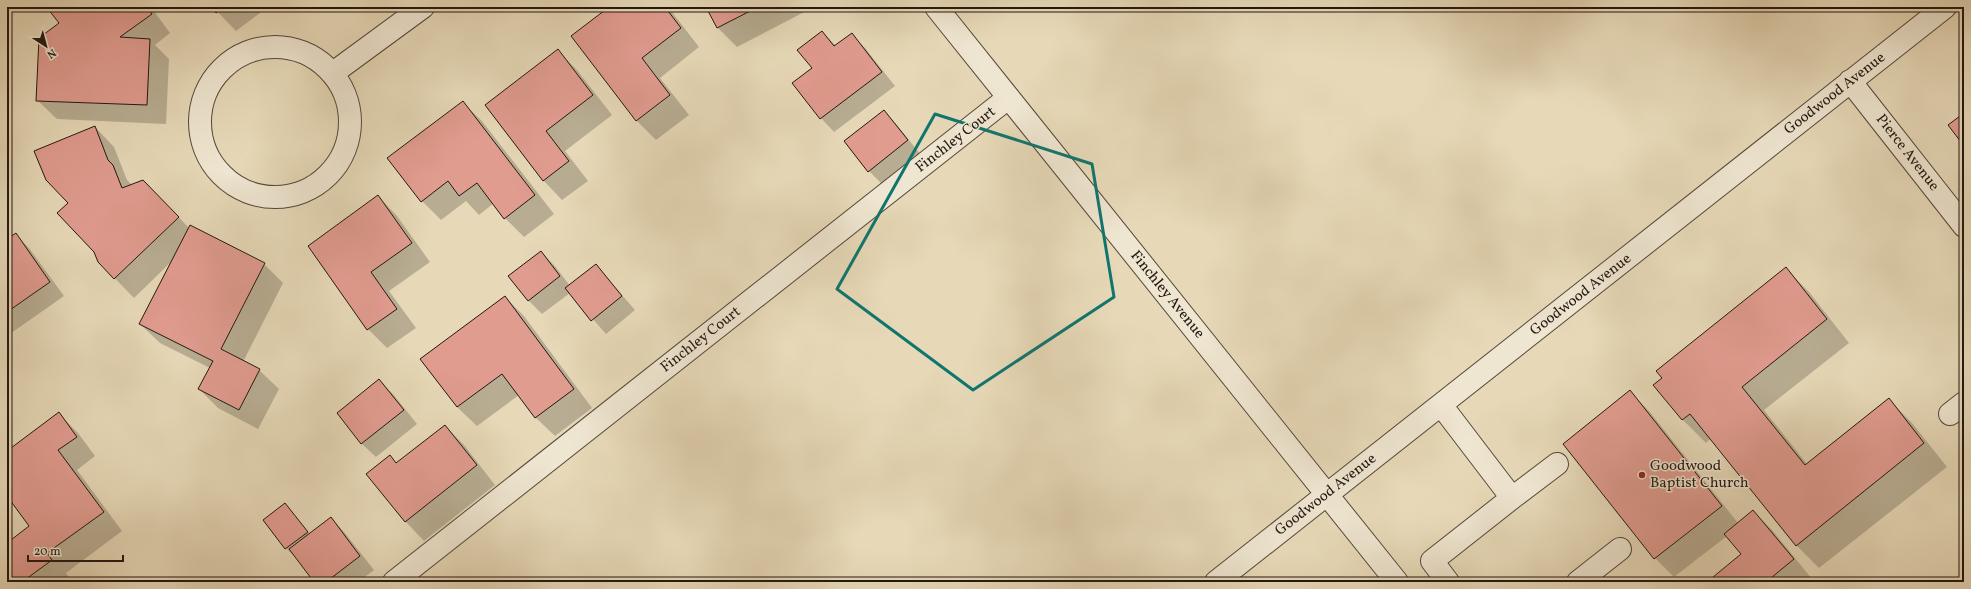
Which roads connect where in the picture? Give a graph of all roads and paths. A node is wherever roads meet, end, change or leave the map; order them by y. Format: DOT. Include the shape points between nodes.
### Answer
graph roads {
  1 [pos="423,7"];
  2 [pos="936,7"];
  3 [pos="1946,7"];
  4 [pos="333,73"];
  5 [pos="1850,81"];
  6 [pos="1008,98"];
  7 [pos="1964,226"];
  8 [pos="1441,405"];
  9 [pos="1557,464"];
  10 [pos="1327,494"];
  11 [pos="1512,498"];
  12 [pos="1620,550"];
  13 [pos="394,582"];
  14 [pos="1216,582"];
  15 [pos="1397,582"];
  16 [pos="1448,582"];
  17 [pos="1578,582"];
  1 -- 4 [label="street"];
  2 -- 6 [label="street, Finchley Avenue"];
  3 -- 5 [label="street, Goodwood Avenue"];
  4 -- 4 [label="street" via="349,103 350,136 335,168 310,190 277,198 244,192 216,171 201,142 200,108 214,77 240,55 272,46 306,52"];
  5 -- 7 [label="street, Pierce Avenue"];
  5 -- 8 [label="street, Goodwood Avenue"];
  6 -- 10 [label="street, Finchley Avenue"];
  6 -- 13 [label="street, Finchley Court"];
  8 -- 10 [label="street, Goodwood Avenue"];
  8 -- 11 [label="street"];
  9 -- 11 [label="street"];
  10 -- 14 [label="street, Goodwood Avenue"];
  10 -- 15 [label="street, Finchley Avenue"];
  11 -- 16 [label="street" via="1432,561"];
  12 -- 17 [label="street"];
}
